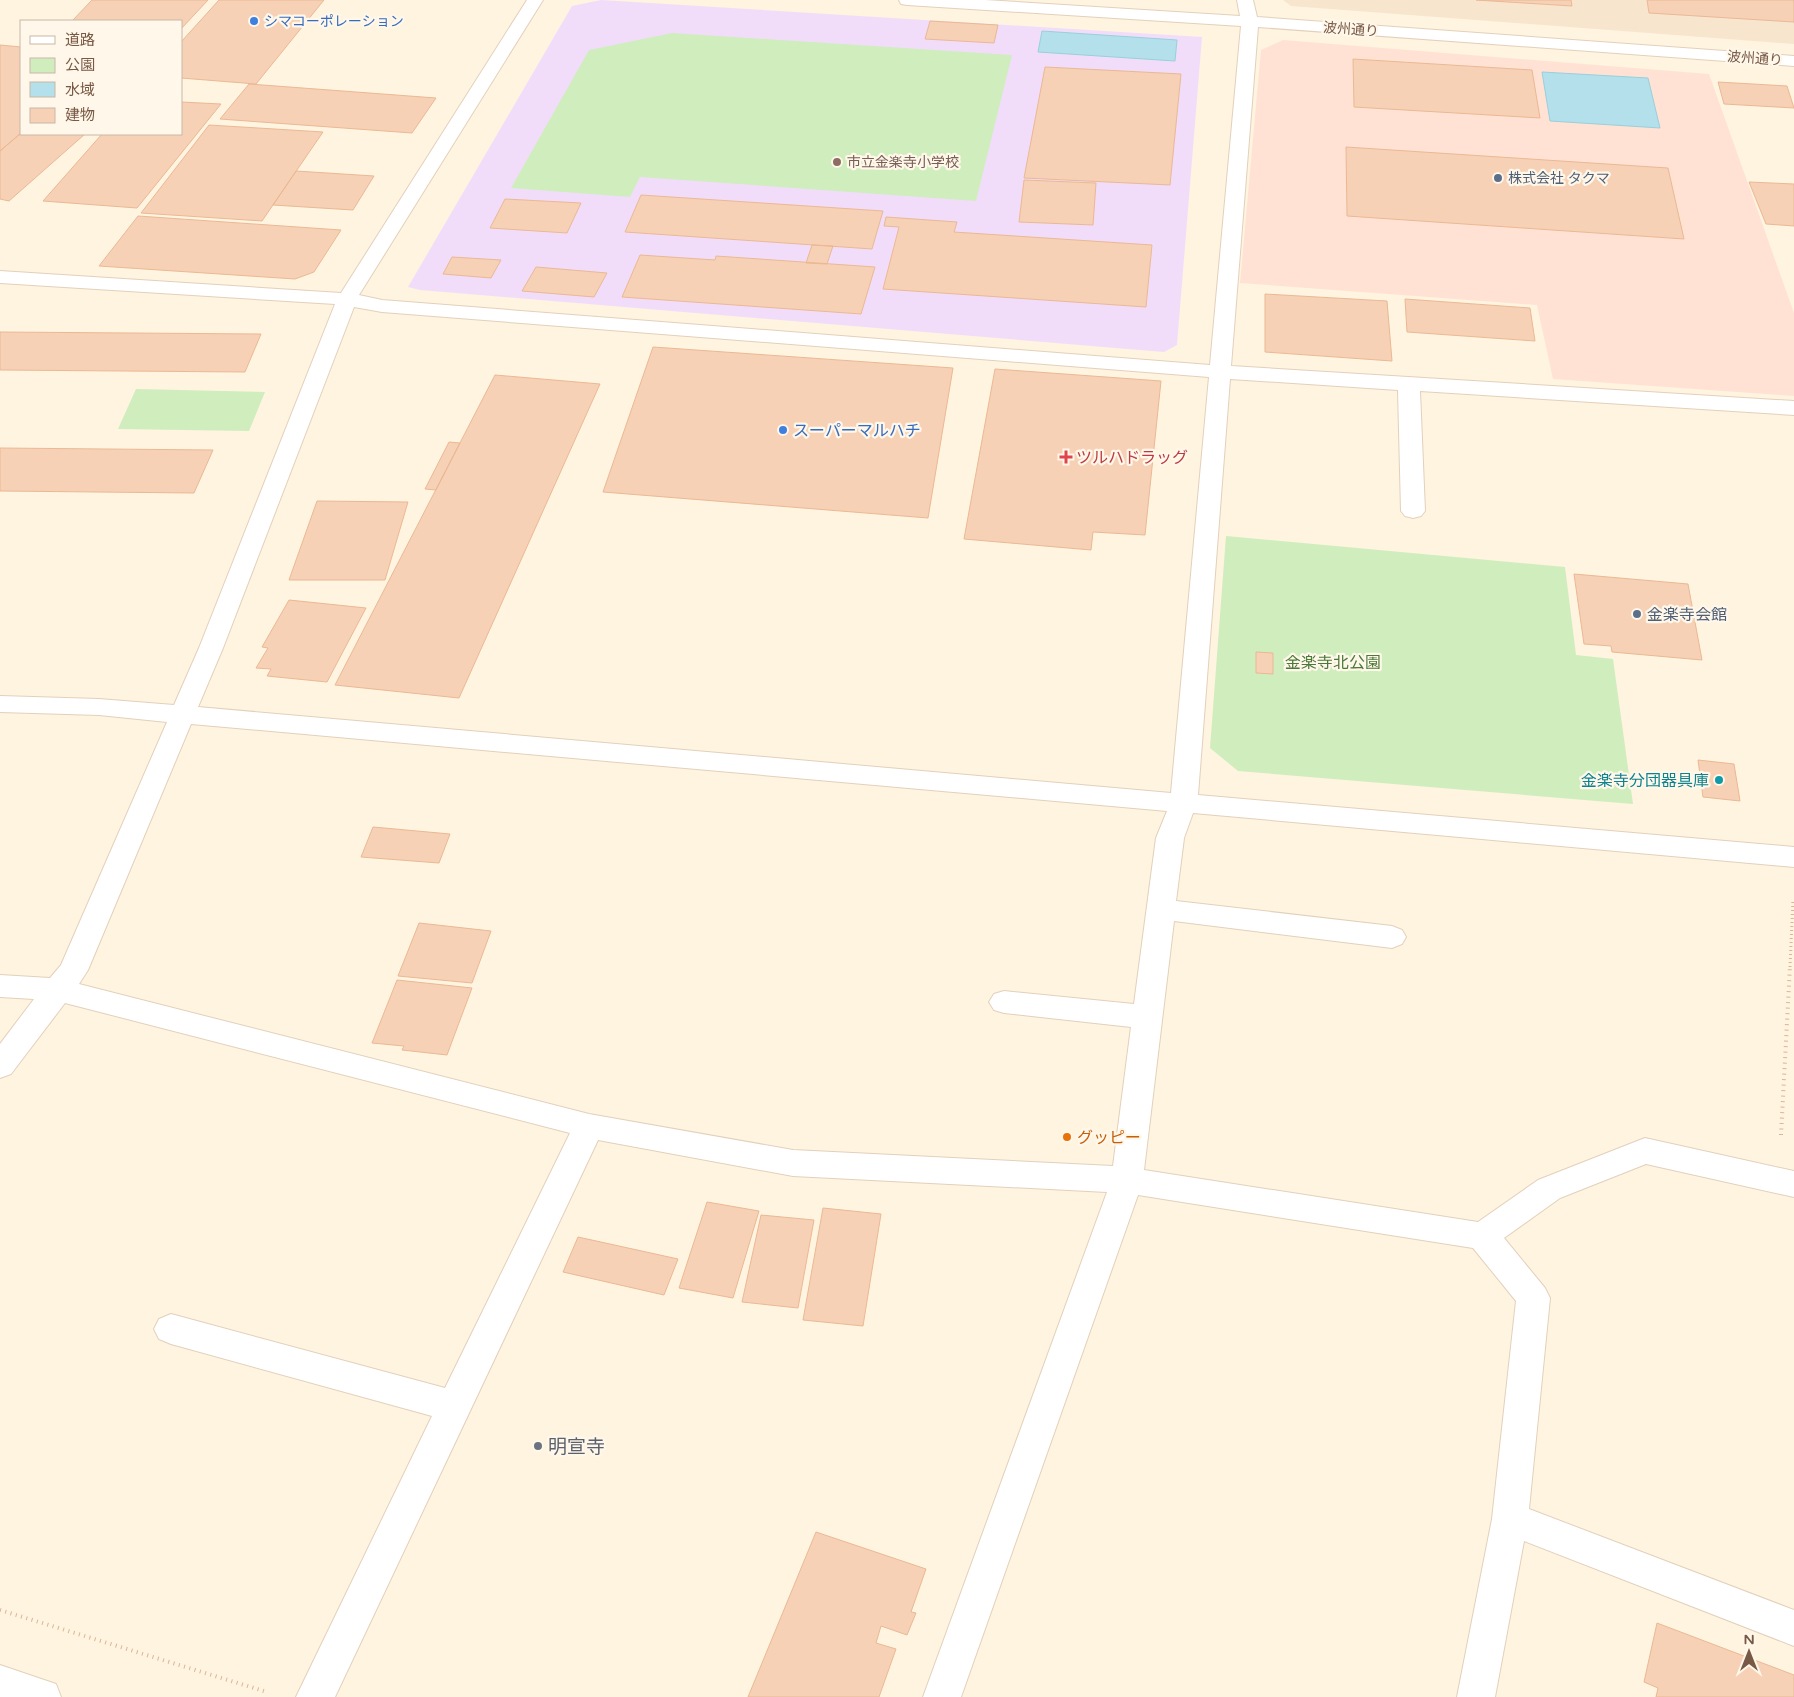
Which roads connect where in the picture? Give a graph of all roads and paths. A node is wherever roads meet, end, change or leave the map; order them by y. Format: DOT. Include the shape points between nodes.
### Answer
graph roads {
  1 [pos="534,0"];
  2 [pos="907,0"];
  3 [pos="1248,11"];
  4 [pos="1794,61"];
  5 [pos="0,277"];
  6 [pos="347,299"];
  7 [pos="1221,372"];
  8 [pos="1409,385"];
  9 [pos="1794,408"];
  10 [pos="1413,511"];
  11 [pos="0,704"];
  12 [pos="183,714"];
  13 [pos="1184,801"];
  14 [pos="1794,857"];
  15 [pos="1793,894"];
  16 [pos="1160,909"];
  17 [pos="1392,937"];
  18 [pos="1792,970"];
  19 [pos="0,986"];
  20 [pos="59,990"];
  21 [pos="1004,1002"];
  22 [pos="1147,1018"];
  23 [pos="0,1066"];
  24 [pos="589,1126"];
  25 [pos="1127,1180"];
  26 [pos="1786,1183"];
  27 [pos="1483,1236"];
  28 [pos="171,1329"];
  29 [pos="454,1406"];
  30 [pos="1510,1519"];
  31 [pos="0,1610"];
  32 [pos="1794,1628"];
  33 [pos="0,1684"];
  34 [pos="274,1694"];
  35 [pos="42,1697"];
  36 [pos="315,1697"];
  37 [pos="942,1697"];
  38 [pos="1476,1697"];
  1 -- 6 [label="street"];
  2 -- 3 [label="street, 波州通り"];
  3 -- 4 [label="street, 波州通り"];
  3 -- 7 [label="street"];
  5 -- 6 [label="street"];
  6 -- 7 [label="street" via="382,306"];
  6 -- 12 [label="street" via="212,648"];
  7 -- 8 [label="street"];
  7 -- 13 [label="street"];
  8 -- 9 [label="street"];
  8 -- 10 [label="street"];
  11 -- 12 [label="street"];
  12 -- 13 [label="street"];
  12 -- 20 [label="street" via="73,970"];
  13 -- 14 [label="street"];
  13 -- 16 [label="street" via="1170,838"];
  15 -- 18 [label="path"];
  16 -- 17 [label="street"];
  16 -- 22 [label="street"];
  18 -- 26 [label="path"];
  19 -- 20 [label="street"];
  20 -- 23 [label="street"];
  20 -- 24 [label="street"];
  21 -- 22 [label="street"];
  22 -- 25 [label="street"];
  24 -- 25 [label="street" via="793,1163"];
  24 -- 29 [label="street"];
  25 -- 27 [label="street"];
  25 -- 37 [label="street"];
  26 -- 27 [label="street" via="1645,1152 1549,1189"];
  27 -- 30 [label="street" via="1533,1298"];
  28 -- 29 [label="street"];
  29 -- 36 [label="street"];
  30 -- 32 [label="street"];
  30 -- 38 [label="street"];
  31 -- 34 [label="path"];
  33 -- 35 [label="street"];
}
